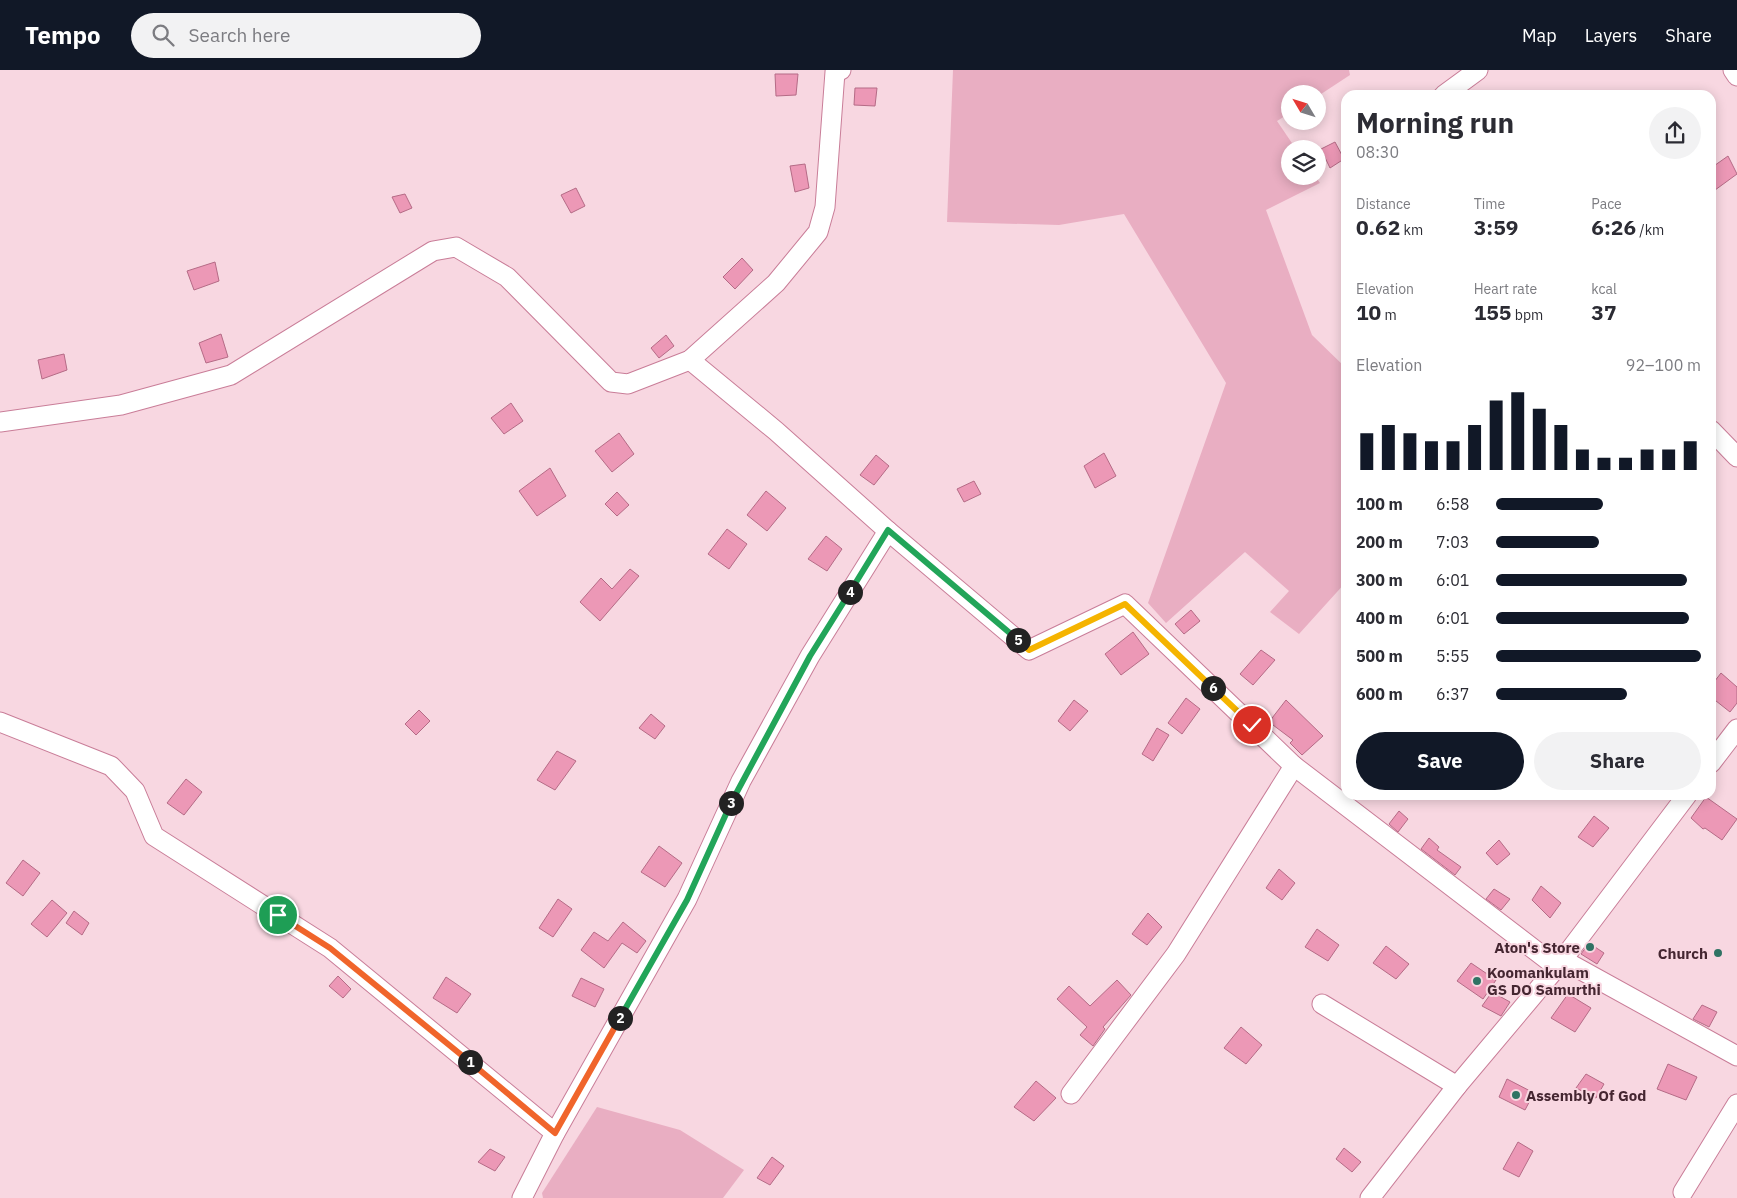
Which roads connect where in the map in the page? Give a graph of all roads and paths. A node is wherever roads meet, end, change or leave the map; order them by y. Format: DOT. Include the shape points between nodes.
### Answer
graph roads {
  1 [pos="841,70"];
  2 [pos="1478,70"];
  3 [pos="1733,70"];
  4 [pos="1737,76"];
  5 [pos="1451,90"];
  6 [pos="690,360"];
  7 [pos="0,422"];
  8 [pos="1716,435"];
  9 [pos="1737,458"];
  10 [pos="888,530"];
  11 [pos="0,722"];
  12 [pos="1737,729"];
  13 [pos="1716,756"];
  14 [pos="1294,766"];
  15 [pos="1683,800"];
  16 [pos="1560,963"];
  17 [pos="1322,1004"];
  18 [pos="1737,1056"];
  19 [pos="1457,1086"];
  20 [pos="1071,1094"];
  21 [pos="1737,1104"];
  22 [pos="555,1133"];
  23 [pos="1683,1192"];
  24 [pos="522,1198"];
  25 [pos="1370,1198"];
  1 -- 6 [label="street" via="835,72 825,207 818,232 776,283"];
  2 -- 5 [label="street"];
  3 -- 4 [label="street"];
  6 -- 7 [label="street" via="628,384 611,382 507,277 456,246 433,251 231,375 121,405"];
  6 -- 10 [label="street"];
  8 -- 9 [label="street"];
  10 -- 14 [label="street" via="1029,650 1125,604"];
  10 -- 22 [label="street" via="810,656 741,781 687,900"];
  11 -- 22 [label="street" via="111,766 135,791 154,836 330,948"];
  12 -- 13 [label="street"];
  14 -- 16 [label="street"];
  14 -- 20 [label="street" via="1176,954"];
  15 -- 16 [label="street"];
  16 -- 18 [label="street"];
  16 -- 19 [label="street"];
  17 -- 19 [label="street"];
  19 -- 25 [label="street"];
  21 -- 23 [label="street"];
  22 -- 24 [label="street"];
}
